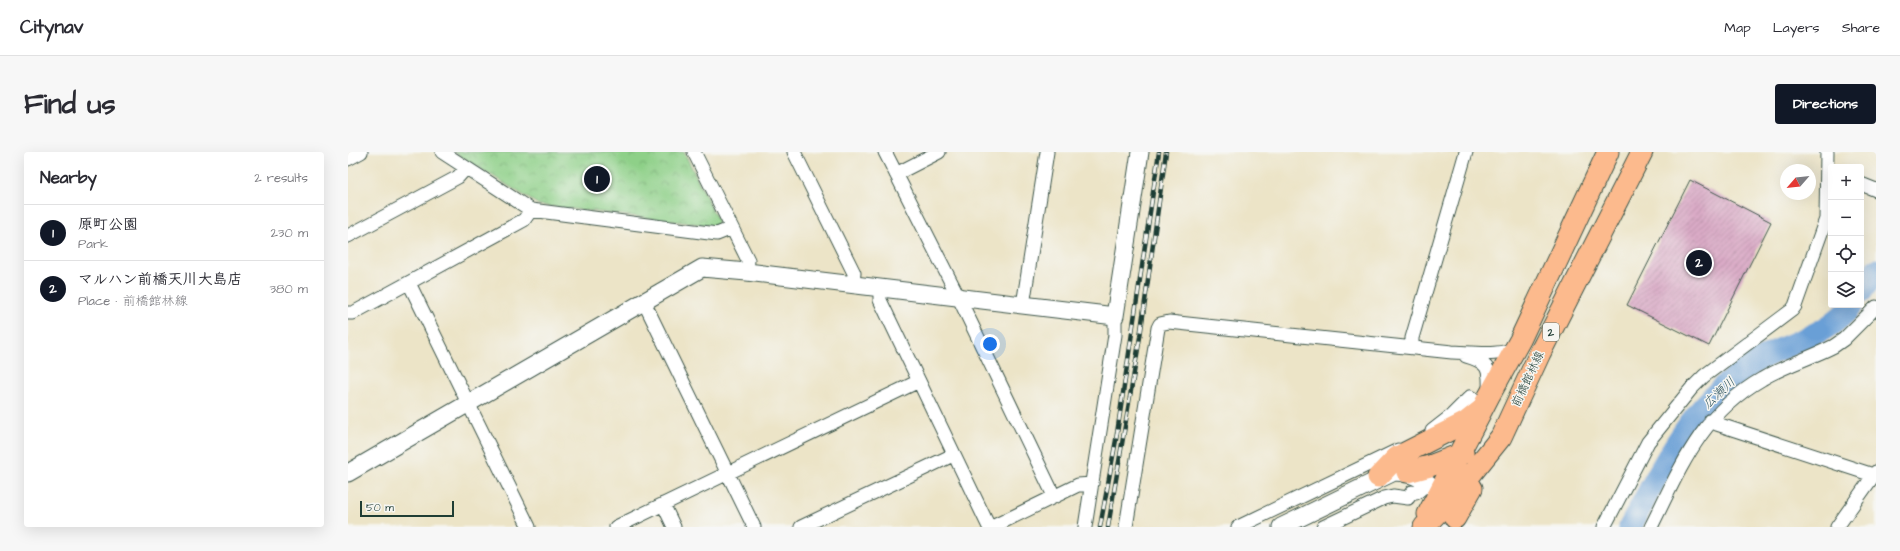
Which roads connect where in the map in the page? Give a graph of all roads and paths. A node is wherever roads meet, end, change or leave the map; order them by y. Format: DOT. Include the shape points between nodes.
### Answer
graph roads {
  1 [pos="361,152"];
  2 [pos="442,152"];
  3 [pos="694,152"];
  4 [pos="794,152"];
  5 [pos="885,152"];
  6 [pos="939,152"];
  7 [pos="1047,152"];
  8 [pos="1140,152"];
  9 [pos="1466,152"];
  10 [pos="1608,152"];
  11 [pos="1642,152"];
  12 [pos="1827,152"];
  13 [pos="348,159"];
  14 [pos="1828,164"];
  15 [pos="466,168"];
  16 [pos="896,174"];
  17 [pos="1828,185"];
  18 [pos="1864,185"];
  19 [pos="1876,190"];
  20 [pos="531,210"];
  21 [pos="732,228"];
  22 [pos="348,236"];
  23 [pos="747,272"];
  24 [pos="409,283"];
  25 [pos="853,284"];
  26 [pos="880,287"];
  27 [pos="958,296"];
  28 [pos="644,302"];
  29 [pos="1023,305"];
  30 [pos="1876,307"];
  31 [pos="348,313"];
  32 [pos="1115,316"];
  33 [pos="1520,340"];
  34 [pos="1412,346"];
  35 [pos="1452,352"];
  36 [pos="1540,353"];
  37 [pos="919,381"];
  38 [pos="1485,403"];
  39 [pos="468,404"];
  40 [pos="1712,420"];
  41 [pos="953,455"];
  42 [pos="1459,455"];
  43 [pos="1407,472"];
  44 [pos="348,473"];
  45 [pos="728,473"];
  46 [pos="1875,474"];
  47 [pos="1378,478"];
  48 [pos="1092,484"];
  49 [pos="1054,496"];
  50 [pos="663,504"];
  51 [pos="1446,504"];
  52 [pos="529,527"];
  53 [pos="616,527"];
  54 [pos="674,527"];
  55 [pos="754,527"];
  56 [pos="801,527"];
  57 [pos="991,527"];
  58 [pos="1085,527"];
  59 [pos="1126,527"];
  60 [pos="1238,527"];
  61 [pos="1281,527"];
  62 [pos="1323,527"];
  63 [pos="1423,527"];
  64 [pos="1604,527"];
  65 [pos="1651,527"];
  66 [pos="1837,527"];
  1 -- 13 [label="street"];
  2 -- 15 [label="street"];
  3 -- 21 [label="street"];
  4 -- 25 [label="street" via="854,273"];
  5 -- 16 [label="street"];
  6 -- 16 [label="street"];
  7 -- 29 [label="street"];
  8 -- 32 [label="street"];
  9 -- 34 [label="street" via="1412,338"];
  10 -- 33 [label="main road, 前橋館林線 / 2"];
  11 -- 36 [label="main road, 前橋館林線 / 2"];
  12 -- 14 [label="street"];
  15 -- 20 [label="street"];
  15 -- 22 [label="street" via="458,177"];
  16 -- 27 [label="street"];
  17 -- 64 [label="street" via="1825,225 1795,306 1697,382 1644,448"];
  18 -- 19 [label="street"];
  20 -- 21 [label="street" via="717,234"];
  20 -- 24 [label="street" via="524,220"];
  21 -- 23 [label="street" via="748,260"];
  23 -- 25 [label="street"];
  23 -- 28 [label="street" via="702,268"];
  24 -- 31 [label="street" via="353,313"];
  24 -- 39 [label="street"];
  25 -- 26 [label="street"];
  26 -- 27 [label="street"];
  26 -- 37 [label="street" via="880,300"];
  27 -- 29 [label="street"];
  27 -- 49 [label="street"];
  28 -- 39 [label="street"];
  28 -- 45 [label="street"];
  29 -- 32 [label="street"];
  30 -- 40 [label="street" via="1844,339 1825,351 1774,372 1756,383 1736,396"];
  32 -- 48 [label="street" via="1115,335"];
  33 -- 35 [label="street" via="1514,348 1504,352"];
  33 -- 38 [label="main road, 前橋館林線 / 2"];
  34 -- 35 [label="street"];
  34 -- 59 [label="street" via="1169,322 1160,324"];
  35 -- 38 [label="street" via="1478,359 1486,365 1490,378"];
  36 -- 42 [label="main road" via="1492,434 1476,447"];
  36 -- 51 [label="main road, 前橋館林線 / 2" via="1501,437"];
  37 -- 41 [label="street"];
  37 -- 45 [label="street"];
  38 -- 42 [label="main road, 前橋館林線 / 2"];
  38 -- 47 [label="main road" via="1466,422 1397,457"];
  38 -- 60 [label="street" via="1470,397 1445,421 1414,442"];
  39 -- 44 [label="street"];
  39 -- 52 [label="street"];
  40 -- 46 [label="street" via="1717,424"];
  40 -- 65 [label="street" via="1694,442"];
  41 -- 56 [label="street"];
  41 -- 57 [label="street"];
  42 -- 43 [label="main road"];
  42 -- 51 [label="main road, 前橋館林線 / 2"];
  43 -- 47 [label="street" via="1394,472"];
  43 -- 51 [label="street"];
  45 -- 50 [label="street"];
  45 -- 55 [label="street"];
  46 -- 66 [label="street"];
  47 -- 61 [label="street"];
  48 -- 49 [label="street" via="1078,484"];
  48 -- 58 [label="street"];
  49 -- 57 [label="street"];
  50 -- 53 [label="street"];
  50 -- 54 [label="street"];
  51 -- 62 [label="street" via="1412,492 1408,498 1384,498"];
  51 -- 63 [label="main road, 前橋館林線 / 2"];
}
